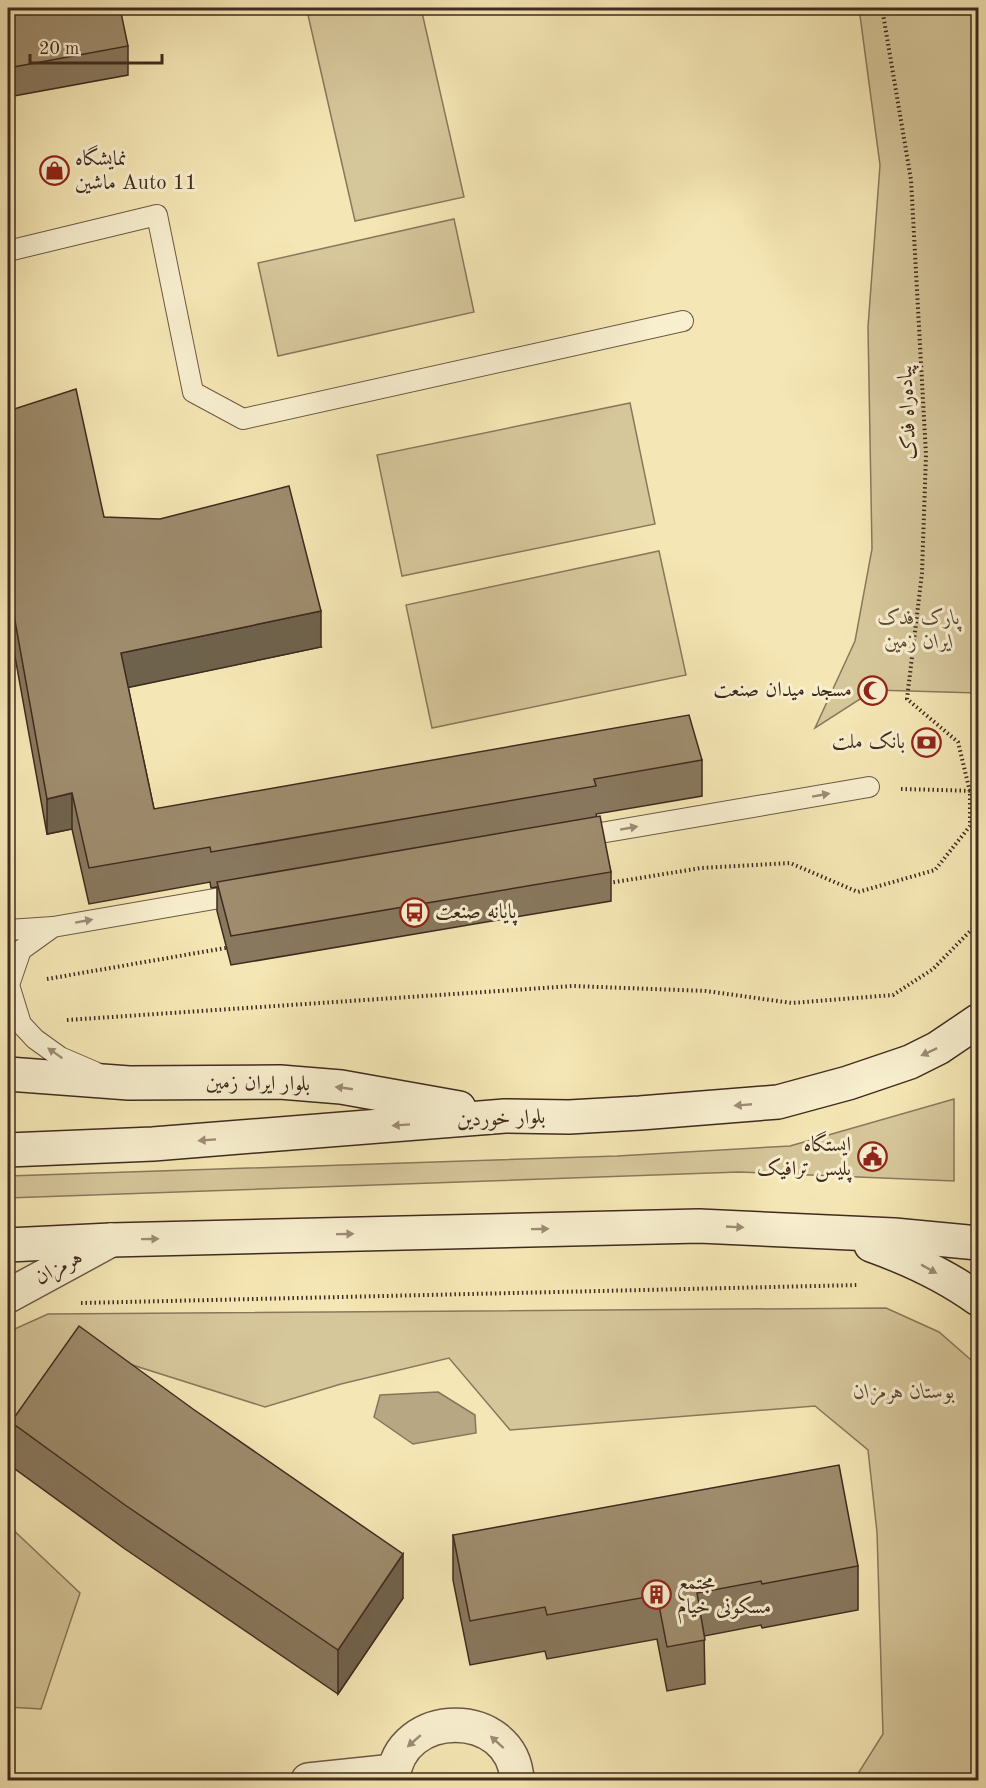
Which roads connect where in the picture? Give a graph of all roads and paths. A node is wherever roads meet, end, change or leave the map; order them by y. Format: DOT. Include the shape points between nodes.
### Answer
graph roads {
  1 [pos="882,8"];
  2 [pos="975,8"];
  3 [pos="978,103"];
  4 [pos="8,251"];
  5 [pos="682,321"];
  6 [pos="869,787"];
  7 [pos="978,791"];
  8 [pos="970,792"];
  9 [pos="562,840"];
  10 [pos="607,884"];
  11 [pos="266,890"];
  12 [pos="978,923"];
  13 [pos="53,927"];
  14 [pos="8,930"];
  15 [pos="232,947"];
  16 [pos="9,985"];
  17 [pos="59,1021"];
  18 [pos="978,1021"];
  19 [pos="8,1074"];
  20 [pos="129,1083"];
  21 [pos="505,1116"];
  22 [pos="8,1150"];
  23 [pos="814,1231"];
  24 [pos="111,1240"];
  25 [pos="978,1243"];
  26 [pos="8,1245"];
  27 [pos="865,1285"];
  28 [pos="8,1296"];
  29 [pos="978,1299"];
  30 [pos="77,1303"];
  31 [pos="393,1776"];
  32 [pos="308,1780"];
  33 [pos="517,1780"];
  1 -- 8 [label="path, پیاده‌راه فدک" via="911,180 926,455 922,573 907,699 958,742"];
  2 -- 3 [label="path"];
  4 -- 5 [label="lane" via="157,215 193,392 243,419"];
  6 -- 8 [label="path"];
  9 -- 6 [label="lane, one-way"];
  7 -- 8 [label="path"];
  8 -- 10 [label="path" via="970,826 935,870 858,892 790,863 701,868"];
  13 -- 11 [label="lane, one-way"];
  12 -- 17 [label="path" via="933,969 893,995 792,1003 706,991 573,986"];
  13 -- 14 [label="lane"];
  13 -- 16 [label="lane" via="21,950"];
  15 -- 16 [label="path"];
  20 -- 16 [label="lane, one-way" via="82,1068 35,1039 21,1024"];
  18 -- 21 [label="main road, بلوار خوردین, one-way" via="910,1062 778,1102 568,1117"];
  19 -- 20 [label="main road, بلوار ایران زمین"];
  21 -- 20 [label="main road, بلوار ایران زمین, one-way" via="341,1087 280,1082"];
  21 -- 22 [label="main road, بلوار خوردین, one-way" via="153,1144"];
  24 -- 23 [label="main road, one-way" via="699,1226"];
  23 -- 25 [label="main road"];
  23 -- 29 [label="main road, one-way" via="866,1243 914,1261"];
  24 -- 26 [label="main road"];
  24 -- 28 [label="main road, هرمزان"];
  27 -- 30 [label="path"];
  31 -- 32 [label="main road"];
  33 -- 31 [label="main road, one-way" via="510,1755 496,1739 478,1728 457,1724 436,1727 417,1736 403,1752"];
}
